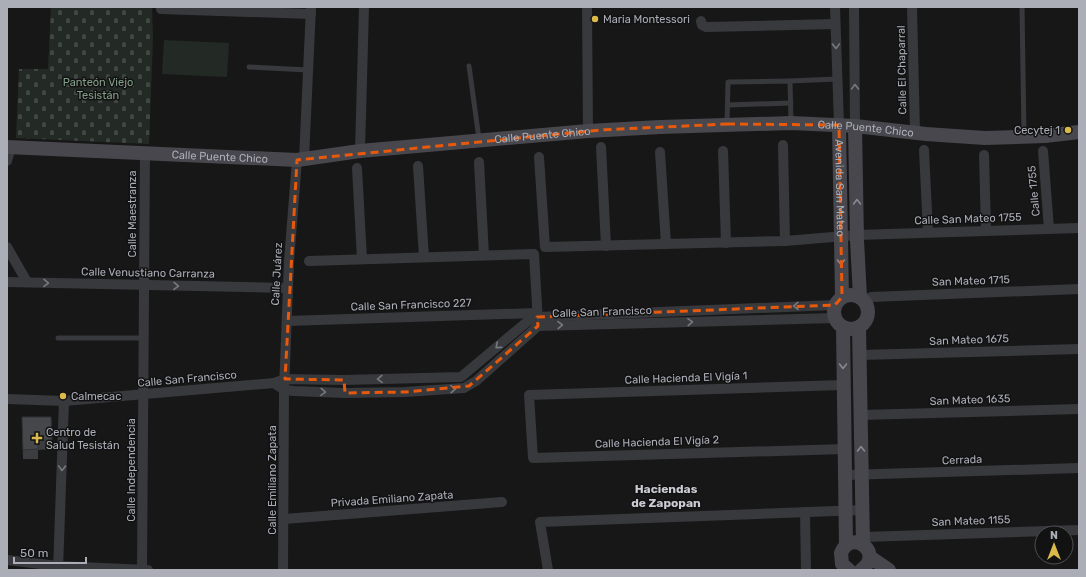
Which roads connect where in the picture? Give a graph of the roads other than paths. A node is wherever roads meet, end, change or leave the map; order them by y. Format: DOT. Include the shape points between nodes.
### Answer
graph roads {
  1 [pos="364,7"];
  2 [pos="587,7"];
  3 [pos="835,7"];
  4 [pos="854,7"];
  5 [pos="912,7"];
  6 [pos="1022,7"];
  7 [pos="161,9"];
  8 [pos="311,11"];
  9 [pos="701,21"];
  10 [pos="835,24"];
  11 [pos="469,66"];
  12 [pos="249,67"];
  13 [pos="308,70"];
  14 [pos="837,79"];
  15 [pos="790,81"];
  16 [pos="791,102"];
  17 [pos="728,105"];
  18 [pos="792,123"];
  19 [pos="727,124"];
  20 [pos="838,125"];
  21 [pos="855,126"];
  22 [pos="588,131"];
  23 [pos="915,132"];
  24 [pos="1079,132"];
  25 [pos="1024,136"];
  26 [pos="479,140"];
  27 [pos="783,145"];
  28 [pos="9,147"];
  29 [pos="601,148"];
  30 [pos="924,150"];
  31 [pos="723,151"];
  32 [pos="1043,151"];
  33 [pos="360,152"];
  34 [pos="660,152"];
  35 [pos="145,153"];
  36 [pos="984,155"];
  37 [pos="539,157"];
  38 [pos="300,160"];
  39 [pos="7,161"];
  40 [pos="479,162"];
  41 [pos="418,166"];
  42 [pos="357,168"];
  43 [pos="840,220"];
  44 [pos="857,220"];
  45 [pos="1079,228"];
  46 [pos="1049,229"];
  47 [pos="986,230"];
  48 [pos="928,232"];
  49 [pos="857,235"];
  50 [pos="841,236"];
  51 [pos="785,241"];
  52 [pos="726,243"];
  53 [pos="666,244"];
  54 [pos="606,246"];
  55 [pos="7,247"];
  56 [pos="484,255"];
  57 [pos="424,257"];
  58 [pos="362,259"];
  59 [pos="309,261"];
  60 [pos="7,282"];
  61 [pos="27,282"];
  62 [pos="144,285"];
  63 [pos="288,288"];
  64 [pos="1079,289"];
  65 [pos="862,298"];
  66 [pos="839,312"];
  67 [pos="537,319"];
  68 [pos="287,321"];
  69 [pos="859,327"];
  70 [pos="58,338"];
  71 [pos="143,338"];
  72 [pos="1079,349"];
  73 [pos="860,355"];
  74 [pos="461,377"];
  75 [pos="404,378"];
  76 [pos="285,379"];
  77 [pos="344,380"];
  78 [pos="274,383"];
  79 [pos="844,385"];
  80 [pos="470,386"];
  81 [pos="284,390"];
  82 [pos="405,392"];
  83 [pos="345,393"];
  84 [pos="143,395"];
  85 [pos="529,395"];
  86 [pos="7,399"];
  87 [pos="64,401"];
  88 [pos="844,409"];
  89 [pos="1079,409"];
  90 [pos="861,412"];
  91 [pos="845,449"];
  92 [pos="1079,468"];
  93 [pos="845,475"];
  94 [pos="862,475"];
  95 [pos="502,502"];
  96 [pos="862,510"];
  97 [pos="846,511"];
  98 [pos="805,512"];
  99 [pos="284,519"];
  100 [pos="1079,530"];
  101 [pos="846,545"];
  102 [pos="865,546"];
  103 [pos="7,560"];
  104 [pos="58,568"];
  105 [pos="142,570"];
  106 [pos="148,570"];
  107 [pos="283,570"];
  108 [pos="548,570"];
  109 [pos="806,570"];
  110 [pos="849,570"];
  111 [pos="861,570"];
  112 [pos="889,570"];
  1 -- 33 [label="street"];
  2 -- 22 [label="street"];
  3 -- 10 [label="street, Avenida San Mateo"];
  21 -- 4 [label="street, Avenida San Mateo, one-way"];
  5 -- 23 [label="street, Calle El Chaparral"];
  6 -- 25 [label="lane"];
  7 -- 8 [label="street"];
  8 -- 13 [label="street, Calle Juárez"];
  9 -- 10 [label="street" via="706,27"];
  10 -- 14 [label="street, Avenida San Mateo, one-way"];
  11 -- 26 [label="lane"];
  12 -- 13 [label="lane"];
  13 -- 38 [label="street, Calle Juárez"];
  14 -- 15 [label="lane"];
  14 -- 20 [label="street, Avenida San Mateo"];
  15 -- 16 [label="lane"];
  15 -- 17 [label="lane" via="728,82"];
  16 -- 17 [label="lane"];
  16 -- 18 [label="lane"];
  17 -- 19 [label="lane"];
  18 -- 19 [label="main road, Calle Puente Chico"];
  18 -- 20 [label="main road, Calle Puente Chico"];
  19 -- 22 [label="main road, Calle Puente Chico"];
  20 -- 21 [label="main road, Calle Puente Chico"];
  20 -- 43 [label="main road, Avenida San Mateo"];
  21 -- 23 [label="main road, Calle Puente Chico"];
  44 -- 21 [label="main road, Avenida San Mateo, one-way"];
  22 -- 26 [label="main road, Calle Puente Chico"];
  23 -- 25 [label="main road, Calle Puente Chico" via="986,138"];
  24 -- 25 [label="main road, Calle Puente Chico"];
  26 -- 33 [label="main road, Calle Puente Chico"];
  27 -- 51 [label="street"];
  28 -- 35 [label="main road, Calle Puente Chico"];
  28 -- 39 [label="street"];
  29 -- 54 [label="street"];
  30 -- 48 [label="street"];
  31 -- 52 [label="street"];
  32 -- 46 [label="street, Calle 1755"];
  33 -- 38 [label="main road, Calle Puente Chico"];
  34 -- 53 [label="street"];
  35 -- 38 [label="main road, Calle Puente Chico"];
  35 -- 62 [label="street, Calle Maestranza"];
  36 -- 47 [label="street"];
  37 -- 54 [label="street, Calle San Mateo 1755" via="545,247"];
  38 -- 63 [label="street, Calle Juárez"];
  40 -- 56 [label="street"];
  41 -- 57 [label="street"];
  42 -- 58 [label="street"];
  43 -- 44 [label="main road"];
  43 -- 50 [label="main road, Avenida San Mateo"];
  44 -- 49 [label="main road, Avenida San Mateo"];
  45 -- 46 [label="street, Calle San Mateo 1755"];
  46 -- 47 [label="street, Calle San Mateo 1755"];
  47 -- 48 [label="street, Calle San Mateo 1755"];
  48 -- 49 [label="street, Calle San Mateo 1755"];
  49 -- 50 [label="street, Calle San Mateo 1755"];
  49 -- 65 [label="main road, Avenida San Mateo"];
  50 -- 51 [label="street, Calle San Mateo 1755"];
  50 -- 66 [label="main road, Avenida San Mateo, one-way"];
  51 -- 52 [label="street, Calle San Mateo 1755"];
  52 -- 53 [label="street, Calle San Mateo 1755"];
  53 -- 54 [label="street, Calle San Mateo 1755"];
  55 -- 61 [label="street"];
  56 -- 57 [label="street"];
  56 -- 67 [label="street" via="534,254"];
  57 -- 58 [label="street"];
  58 -- 59 [label="street"];
  60 -- 61 [label="street, Calle Venustiano Carranza"];
  61 -- 62 [label="street, Calle Venustiano Carranza, one-way"];
  62 -- 63 [label="street, Calle Venustiano Carranza, one-way"];
  62 -- 71 [label="street, Calle Maestranza"];
  63 -- 68 [label="street, Calle Juárez"];
  64 -- 65 [label="street, San Mateo 1715"];
  65 -- 66 [label="main road" via="851,294"];
  65 -- 69 [label="main road, Avenida San Mateo" via="868,305 869,312 864,324"];
  66 -- 67 [label="street, Calle San Francisco"];
  66 -- 69 [label="main road" via="851,329"];
  66 -- 79 [label="main road, Avenida San Mateo, one-way"];
  67 -- 68 [label="street, Calle San Francisco 227"];
  67 -- 74 [label="street, Calle San Francisco, one-way" via="528,321"];
  67 -- 80 [label="street, Calle San Francisco"];
  68 -- 76 [label="street, Calle Juárez"];
  69 -- 73 [label="main road"];
  70 -- 71 [label="lane"];
  71 -- 84 [label="street, Calle Maestranza"];
  72 -- 73 [label="street, San Mateo 1675"];
  73 -- 90 [label="main road"];
  74 -- 75 [label="street, Calle San Francisco"];
  74 -- 80 [label="street"];
  75 -- 77 [label="street, Calle San Francisco, one-way"];
  75 -- 82 [label="street"];
  76 -- 77 [label="street, Calle San Francisco"];
  76 -- 78 [label="street, Calle San Francisco"];
  76 -- 81 [label="street, Calle Juárez"];
  77 -- 83 [label="street"];
  78 -- 81 [label="street"];
  78 -- 84 [label="street, Calle San Francisco"];
  79 -- 85 [label="street, Calle Hacienda El Vigía 1"];
  79 -- 88 [label="main road, Avenida San Mateo"];
  82 -- 80 [label="street, one-way"];
  81 -- 83 [label="street, one-way"];
  81 -- 99 [label="street, Calle Emiliano Zapata"];
  82 -- 83 [label="street"];
  84 -- 87 [label="street, Calle San Francisco"];
  84 -- 105 [label="street, Calle Independencia"];
  85 -- 91 [label="street, Calle Hacienda El Vigía 2" via="533,458"];
  86 -- 87 [label="street, Calle San Francisco"];
  87 -- 104 [label="street, one-way"];
  88 -- 90 [label="main road"];
  88 -- 91 [label="main road, Avenida San Mateo"];
  89 -- 90 [label="street, San Mateo 1635"];
  94 -- 90 [label="main road, one-way"];
  91 -- 93 [label="main road, Avenida San Mateo"];
  92 -- 94 [label="street, Cerrada"];
  93 -- 94 [label="street, Cerrada"];
  93 -- 97 [label="main road, Avenida San Mateo"];
  94 -- 96 [label="main road"];
  95 -- 99 [label="street, Privada Emiliano Zapata"];
  96 -- 97 [label="street"];
  96 -- 102 [label="main road"];
  97 -- 98 [label="street"];
  97 -- 101 [label="main road, Avenida San Mateo"];
  98 -- 108 [label="street" via="540,522"];
  98 -- 109 [label="street"];
  99 -- 107 [label="street, Calle Emiliano Zapata"];
  100 -- 102 [label="street, San Mateo 1155"];
  101 -- 102 [label="main road" via="855,542"];
  101 -- 110 [label="main road, Avenida San Mateo" via="840,559"];
  102 -- 111 [label="main road" via="868,562"];
  102 -- 112 [label="main road"];
  103 -- 104 [label="street"];
  104 -- 105 [label="street"];
  105 -- 106 [label="street"];
}
